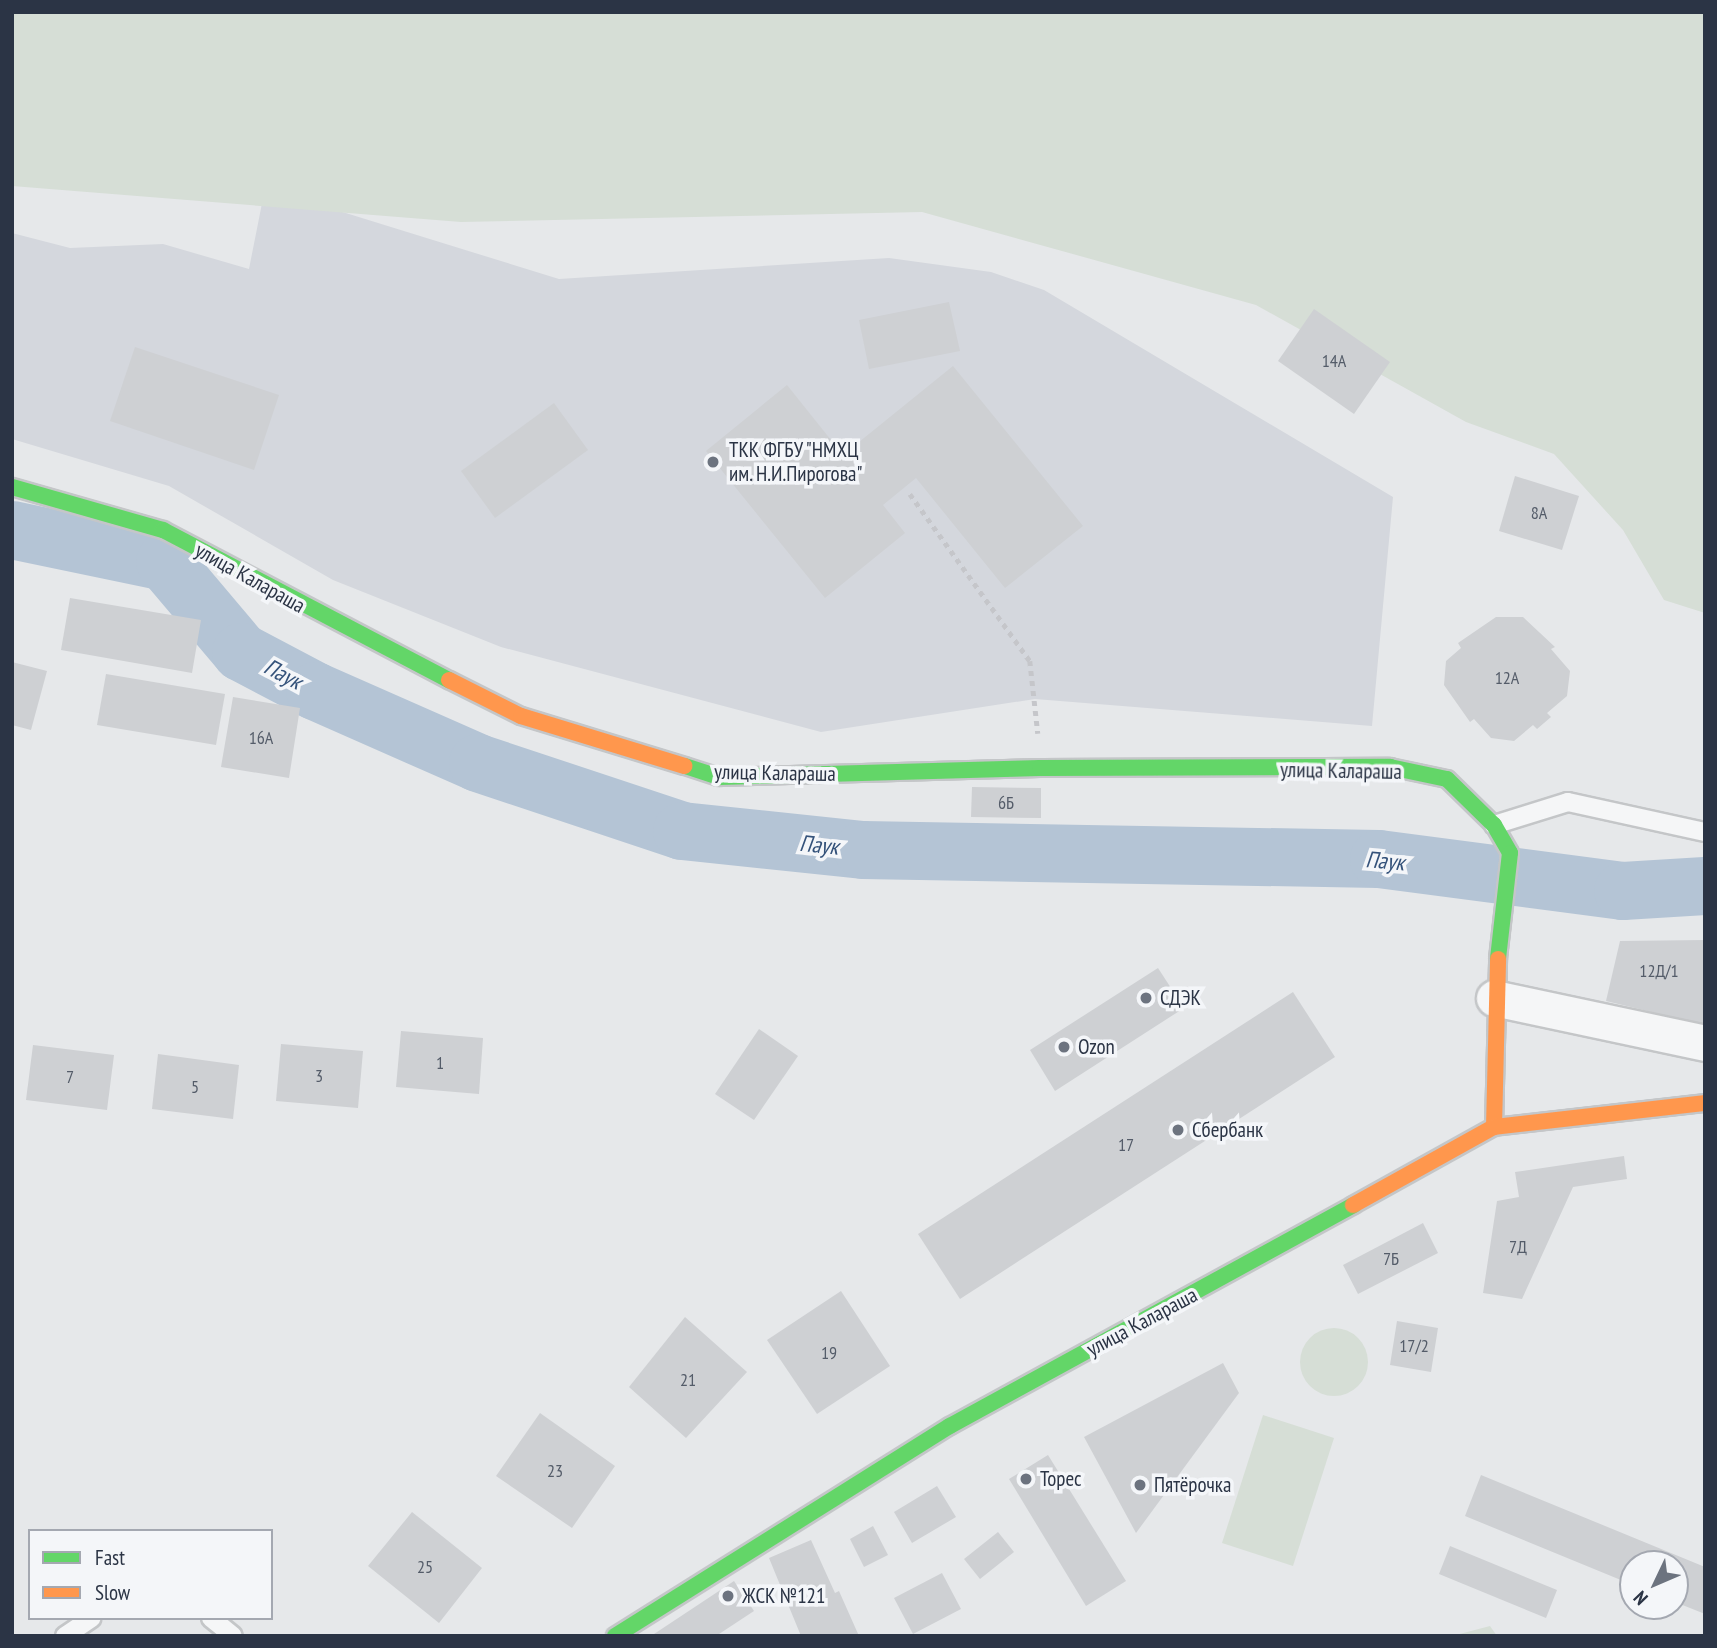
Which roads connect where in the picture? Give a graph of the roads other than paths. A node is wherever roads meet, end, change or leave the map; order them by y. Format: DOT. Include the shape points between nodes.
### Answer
graph roads {
  1 [pos="12,487"];
  2 [pos="1494,825"];
  3 [pos="1705,832"];
  4 [pos="1494,998"];
  5 [pos="1705,1043"];
  6 [pos="1705,1104"];
  7 [pos="1494,1127"];
  8 [pos="89,1620"];
  9 [pos="213,1620"];
  10 [pos="65,1636"];
  11 [pos="233,1636"];
  12 [pos="615,1636"];
  1 -- 2 [label="street, улица Калараша" via="163,530 322,617 521,716 719,777 1040,768 1390,767 1447,779"];
  2 -- 3 [label="lane" via="1568,802"];
  2 -- 4 [label="street, улица Калараша" via="1510,853"];
  4 -- 5 [label="street"];
  4 -- 7 [label="street, улица Калараша"];
  6 -- 7 [label="street, улица Калараша"];
  7 -- 12 [label="street, улица Калараша" via="1378,1195 950,1426"];
  8 -- 10 [label="lane"];
  9 -- 11 [label="lane"];
}
